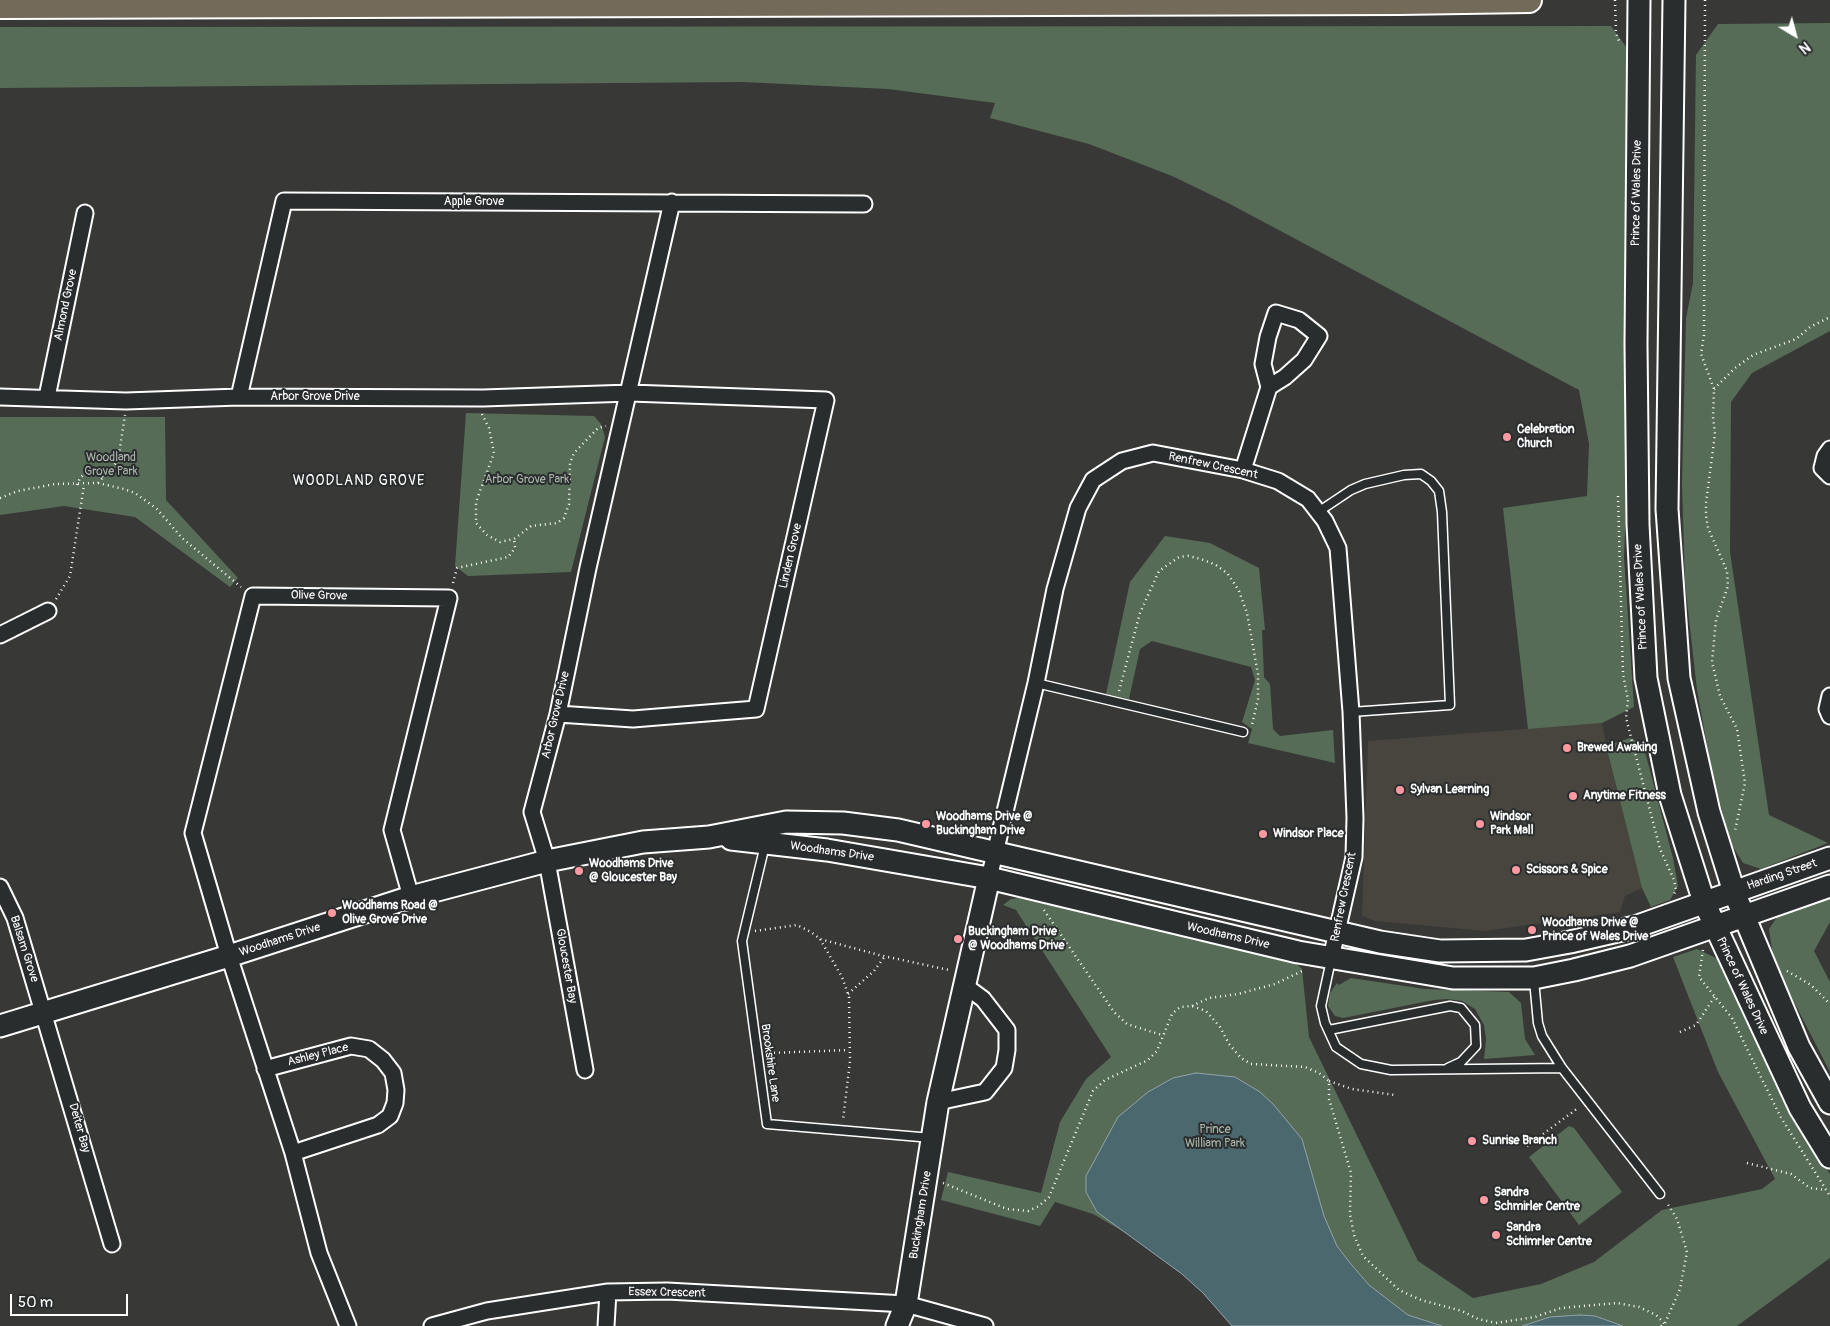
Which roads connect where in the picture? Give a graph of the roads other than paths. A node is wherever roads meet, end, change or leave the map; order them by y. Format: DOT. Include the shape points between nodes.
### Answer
graph roads {
  1 [pos="1529,0"];
  2 [pos="1640,0"];
  3 [pos="1674,0"];
  4 [pos="0,6"];
  5 [pos="672,202"];
  6 [pos="864,204"];
  7 [pos="85,213"];
  8 [pos="1269,387"];
  9 [pos="630,393"];
  10 [pos="0,397"];
  11 [pos="47,397"];
  12 [pos="239,397"];
  13 [pos="1830,449"];
  14 [pos="1243,470"];
  15 [pos="1830,476"];
  16 [pos="1318,512"];
  17 [pos="48,612"];
  18 [pos="0,635"];
  19 [pos="1036,683"];
  20 [pos="1830,696"];
  21 [pos="1351,712"];
  22 [pos="558,714"];
  23 [pos="1830,716"];
  24 [pos="1244,732"];
  25 [pos="709,837"];
  26 [pos="765,843"];
  27 [pos="996,852"];
  28 [pos="1830,858"];
  29 [pos="546,861"];
  30 [pos="988,878"];
  31 [pos="1830,886"];
  32 [pos="0,887"];
  33 [pos="1734,892"];
  34 [pos="411,897"];
  35 [pos="1704,902"];
  36 [pos="1743,917"];
  37 [pos="1704,931"];
  38 [pos="1338,932"];
  39 [pos="229,956"];
  40 [pos="1331,958"];
  41 [pos="1534,978"];
  42 [pos="965,979"];
  43 [pos="45,1012"];
  44 [pos="0,1026"];
  45 [pos="1329,1030"];
  46 [pos="1562,1068"];
  47 [pos="265,1069"];
  48 [pos="1446,1069"];
  49 [pos="585,1070"];
  50 [pos="938,1102"];
  51 [pos="1830,1103"];
  52 [pos="933,1138"];
  53 [pos="293,1153"];
  54 [pos="1830,1157"];
  55 [pos="1660,1194"];
  56 [pos="112,1244"];
  57 [pos="608,1292"];
  58 [pos="906,1304"];
  59 [pos="348,1326"];
  60 [pos="432,1326"];
  61 [pos="606,1326"];
  62 [pos="897,1326"];
  63 [pos="985,1326"];
  1 -- 4 [label="main road"];
  2 -- 35 [label="street, Prince of Wales Drive" via="1636,344 1638,524 1646,678 1670,795"];
  3 -- 33 [label="street" via="1667,509 1678,668 1709,812"];
  5 -- 6 [label="street, Apple Grove"];
  5 -- 9 [label="street, Arbor Grove Drive"];
  5 -- 12 [label="street, Apple Grove" via="284,201"];
  7 -- 11 [label="street, Almond Grove"];
  8 -- 8 [label="street" via="1304,360 1319,336 1299,320 1276,313 1263,364"];
  8 -- 14 [label="street"];
  9 -- 12 [label="street, Arbor Grove Drive" via="483,398"];
  9 -- 22 [label="street, Arbor Grove Drive" via="588,568"];
  9 -- 22 [label="street, Linden Grove" via="826,400 756,709 633,719"];
  10 -- 11 [label="street, Arbor Grove Drive"];
  11 -- 12 [label="street, Arbor Grove Drive" via="126,401"];
  13 -- 15 [label="street" via="1822,468"];
  14 -- 16 [label="street, Renfrew Crescent" via="1278,481 1308,499"];
  14 -- 19 [label="street, Renfrew Crescent" via="1153,453 1122,461 1093,480 1078,508 1057,580"];
  16 -- 21 [label="street, Renfrew Crescent" via="1326,521 1338,548"];
  16 -- 21 [label="lane" via="1351,490 1404,475 1421,474 1439,491 1450,705"];
  17 -- 18 [label="street"];
  19 -- 24 [label="lane"];
  19 -- 27 [label="street, Renfrew Crescent"];
  20 -- 23 [label="street" via="1827,709"];
  21 -- 38 [label="street, Renfrew Crescent" via="1354,857"];
  22 -- 29 [label="street, Arbor Grove Drive" via="532,812"];
  25 -- 26 [label="street, Woodhams Drive"];
  25 -- 27 [label="street, Woodhams Drive" via="786,822 843,823 898,830"];
  25 -- 29 [label="street, Woodhams Drive" via="643,842"];
  26 -- 30 [label="street, Woodhams Drive" via="827,850"];
  26 -- 52 [label="lane, Brookshire Lane" via="742,941 767,1124"];
  27 -- 30 [label="street, Buckingham Drive"];
  27 -- 38 [label="street, Woodhams Drive"];
  28 -- 33 [label="street, Harding Street"];
  29 -- 34 [label="street, Woodhams Drive"];
  29 -- 49 [label="street, Gloucester Bay"];
  30 -- 40 [label="street, Woodhams Drive"];
  30 -- 42 [label="street, Buckingham Drive"];
  31 -- 36 [label="street"];
  32 -- 43 [label="street, Balsam Grove" via="15,918"];
  33 -- 35 [label="street, Woodhams Drive"];
  33 -- 36 [label="street"];
  34 -- 39 [label="street, Woodhams Drive"];
  34 -- 39 [label="street, Olive Grove" via="392,830 449,598 253,596 193,833"];
  35 -- 37 [label="street, Prince of Wales Drive"];
  35 -- 38 [label="street, Woodhams Drive" via="1635,927 1526,950 1440,951"];
  36 -- 37 [label="street, Woodhams Drive"];
  36 -- 51 [label="street" via="1799,1048"];
  37 -- 41 [label="street, Woodhams Drive" via="1630,956"];
  37 -- 54 [label="street, Prince of Wales Drive"];
  38 -- 40 [label="street, Renfrew Crescent"];
  39 -- 43 [label="street, Woodhams Drive"];
  39 -- 47 [label="street"];
  40 -- 41 [label="street, Woodhams Drive" via="1453,978"];
  40 -- 45 [label="lane" via="1321,1006 1324,1023"];
  41 -- 46 [label="lane" via="1542,1036"];
  42 -- 50 [label="street, Buckingham Drive"];
  42 -- 50 [label="street" via="1007,1030 1004,1068 985,1092"];
  43 -- 44 [label="street, Woodhams Drive"];
  43 -- 56 [label="street, Deiter Bay"];
  45 -- 48 [label="lane" via="1336,1047 1361,1064 1391,1070"];
  45 -- 48 [label="lane" via="1450,1006 1462,1008 1475,1025 1476,1046 1461,1062"];
  46 -- 48 [label="lane"];
  46 -- 55 [label="lane"];
  47 -- 53 [label="street"];
  47 -- 53 [label="street, Ashley Place" via="351,1046 369,1050 393,1073 396,1090 390,1116 378,1125"];
  50 -- 52 [label="street, Buckingham Drive"];
  52 -- 58 [label="street, Buckingham Drive"];
  53 -- 59 [label="street" via="319,1254"];
  57 -- 58 [label="street, Essex Crescent" via="667,1291"];
  57 -- 60 [label="street, Essex Crescent" via="487,1311"];
  57 -- 61 [label="street"];
  58 -- 62 [label="street, Buckingham Drive"];
  58 -- 63 [label="street, Essex Crescent"];
}
